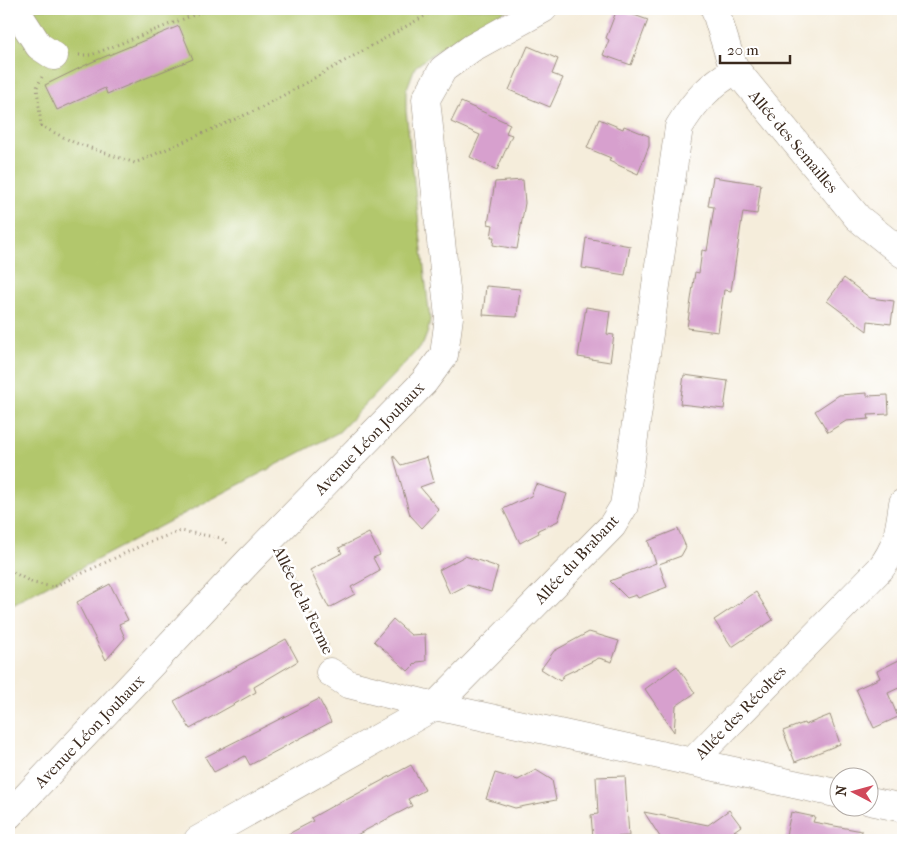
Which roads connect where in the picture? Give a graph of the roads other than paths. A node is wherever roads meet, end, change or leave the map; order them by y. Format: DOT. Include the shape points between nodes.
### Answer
graph roads {
  1 [pos="15,9"];
  2 [pos="543,9"];
  3 [pos="715,9"];
  4 [pos="54,56"];
  5 [pos="736,70"];
  6 [pos="903,254"];
  7 [pos="903,503"];
  8 [pos="330,672"];
  9 [pos="435,706"];
  10 [pos="692,762"];
  11 [pos="830,792"];
  12 [pos="880,803"];
  13 [pos="903,808"];
  14 [pos="9,815"];
  15 [pos="198,840"];
  1 -- 4 [label="street" via="38,46"];
  2 -- 14 [label="street, Avenue Léon Jouhaux" via="472,48 443,69 426,99 449,317 444,355 424,382"];
  3 -- 5 [label="street, Allée des Semailles"];
  5 -- 6 [label="street, Allée des Semailles" via="858,218"];
  5 -- 9 [label="street, Allée du Brabant" via="703,94 679,127 624,506 612,526"];
  7 -- 10 [label="street, Allée des Récoltes" via="892,555"];
  8 -- 9 [label="street, Allée de la Ferme" via="348,684"];
  9 -- 10 [label="street, Allée des Récoltes"];
  9 -- 15 [label="street, Allée du Brabant"];
  10 -- 11 [label="street"];
  12 -- 13 [label="street"];
}
